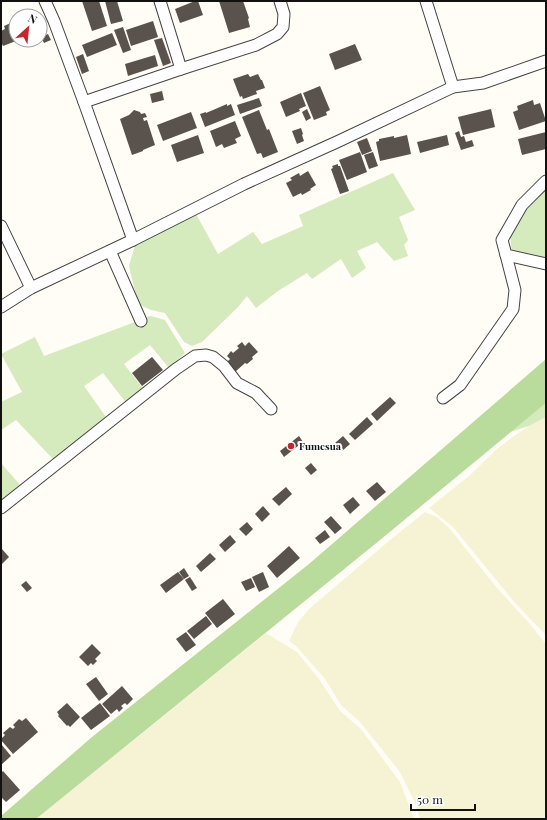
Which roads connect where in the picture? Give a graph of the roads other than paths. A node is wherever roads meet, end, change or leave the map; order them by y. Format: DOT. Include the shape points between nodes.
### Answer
graph roads {
  1 [pos="45,1"];
  2 [pos="160,1"];
  3 [pos="280,1"];
  4 [pos="426,1"];
  5 [pos="546,62"];
  6 [pos="181,69"];
  7 [pos="453,87"];
  8 [pos="84,102"];
  9 [pos="546,181"];
  10 [pos="1,226"];
  11 [pos="133,240"];
  12 [pos="110,251"];
  13 [pos="506,255"];
  14 [pos="546,264"];
  15 [pos="31,288"];
  16 [pos="1,307"];
  17 [pos="141,320"];
  18 [pos="443,398"];
  19 [pos="271,409"];
  20 [pos="1,508"];
  1 -- 8 [label="street"];
  2 -- 6 [label="street"];
  3 -- 6 [label="street" via="284,14 283,27 277,34 256,45"];
  4 -- 7 [label="street"];
  5 -- 7 [label="street" via="483,83"];
  6 -- 8 [label="street"];
  7 -- 11 [label="street" via="244,184"];
  8 -- 11 [label="street"];
  9 -- 13 [label="street" via="522,205 502,240"];
  10 -- 15 [label="street"];
  11 -- 12 [label="street"];
  12 -- 15 [label="street"];
  12 -- 17 [label="street"];
  13 -- 14 [label="street"];
  13 -- 18 [label="street" via="515,290 513,309 460,385"];
  15 -- 16 [label="street"];
  19 -- 20 [label="street" via="256,392 237,383 213,357 206,354 195,356"];
}
